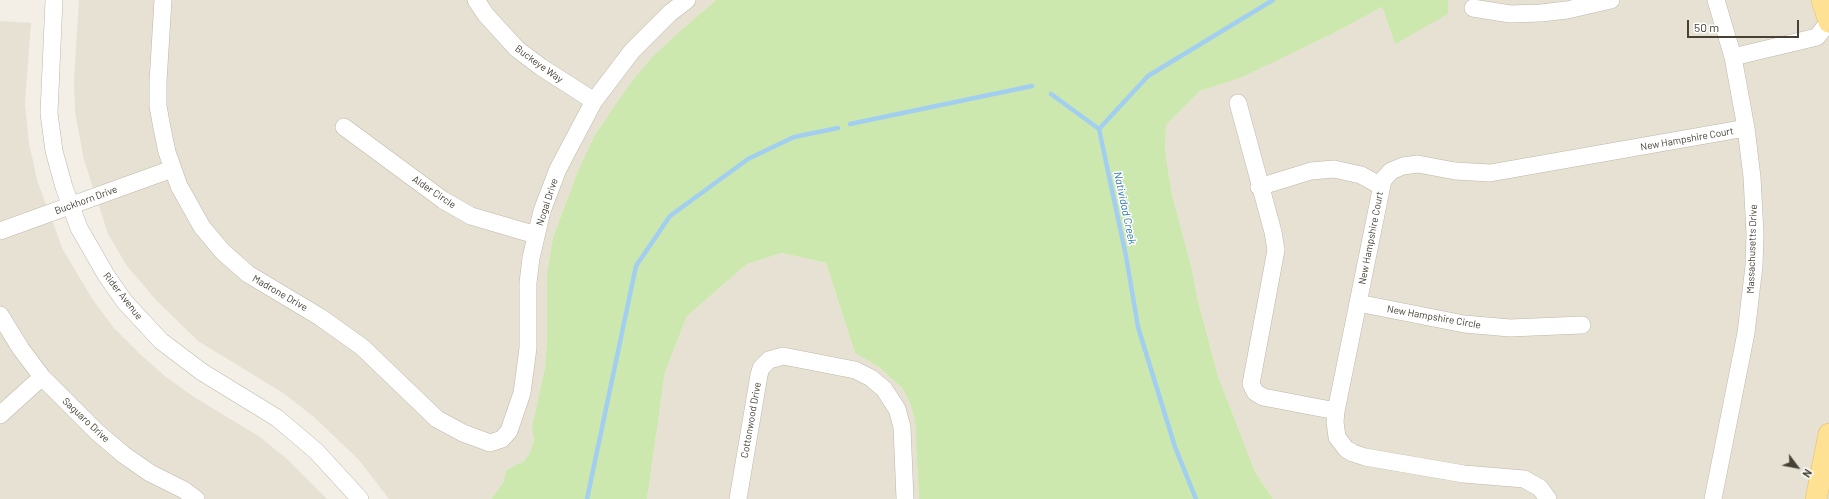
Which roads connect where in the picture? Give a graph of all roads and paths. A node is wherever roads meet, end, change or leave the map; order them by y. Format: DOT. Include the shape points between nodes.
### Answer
graph roads {
  1 [pos="54,0"];
  2 [pos="163,0"];
  3 [pos="476,0"];
  4 [pos="687,0"];
  5 [pos="1612,0"];
  6 [pos="1716,0"];
  7 [pos="1822,0"];
  8 [pos="1473,8"];
  9 [pos="1826,30"];
  10 [pos="1733,57"];
  11 [pos="594,101"];
  12 [pos="1238,103"];
  13 [pos="344,126"];
  14 [pos="1746,128"];
  15 [pos="172,169"];
  16 [pos="1259,186"];
  17 [pos="1381,186"];
  18 [pos="70,206"];
  19 [pos="0,231"];
  20 [pos="536,236"];
  21 [pos="1358,304"];
  22 [pos="0,315"];
  23 [pos="1582,325"];
  24 [pos="42,378"];
  25 [pos="1336,411"];
  26 [pos="0,415"];
  27 [pos="1829,434"];
  28 [pos="497,442"];
  29 [pos="186,496"];
  30 [pos="360,499"];
  31 [pos="738,499"];
  32 [pos="905,499"];
  33 [pos="1548,499"];
  34 [pos="1713,499"];
  35 [pos="1816,499"];
  1 -- 18 [label="street, Rider Avenue" via="49,113 54,151"];
  2 -- 15 [label="street, Madrone Drive" via="158,106"];
  3 -- 11 [label="street, Buckeye Way" via="517,49"];
  4 -- 11 [label="street, Nogal Drive" via="670,13 632,51"];
  5 -- 8 [label="street" via="1540,13 1510,14"];
  6 -- 10 [label="street, Massachusetts Drive"];
  7 -- 9 [label="main road"];
  9 -- 10 [label="street"];
  10 -- 14 [label="street, Massachusetts Drive"];
  11 -- 20 [label="street, Nogal Drive" via="558,169 542,211"];
  12 -- 16 [label="street"];
  13 -- 20 [label="street, Alder Circle" via="443,200 471,216"];
  14 -- 17 [label="street, New Hampshire Court" via="1490,173 1455,172 1418,164 1403,166 1391,171"];
  14 -- 34 [label="street, Massachusetts Drive" via="1754,206 1754,266 1746,333"];
  15 -- 18 [label="street, Buckhorn Drive"];
  15 -- 28 [label="street, Madrone Drive" via="202,227 236,265 260,283 320,317 362,347 437,419 476,438 490,443"];
  16 -- 17 [label="street" via="1311,171 1334,168 1361,176"];
  16 -- 25 [label="street" via="1276,250 1251,384 1256,392 1264,397"];
  17 -- 21 [label="street, New Hampshire Court"];
  18 -- 19 [label="street, Buckhorn Drive"];
  18 -- 30 [label="street, Rider Avenue" via="79,228 106,275 124,301 157,336 184,359 298,435 335,470"];
  20 -- 28 [label="street, Nogal Drive" via="528,283 526,377 509,431"];
  21 -- 23 [label="street, New Hampshire Circle" via="1464,324 1510,328"];
  21 -- 25 [label="street, New Hampshire Court"];
  22 -- 24 [label="street, Saguaro Drive"];
  24 -- 26 [label="street"];
  24 -- 29 [label="street, Saguaro Drive" via="124,455"];
  25 -- 33 [label="street, New Hampshire Court" via="1334,422 1337,437 1353,453 1464,474 1524,479 1540,488"];
  27 -- 35 [label="main road"];
  31 -- 32 [label="street, Cottonwood Drive" via="761,368 769,360 783,356 855,370 871,378 884,389 897,409 902,427"];
}
